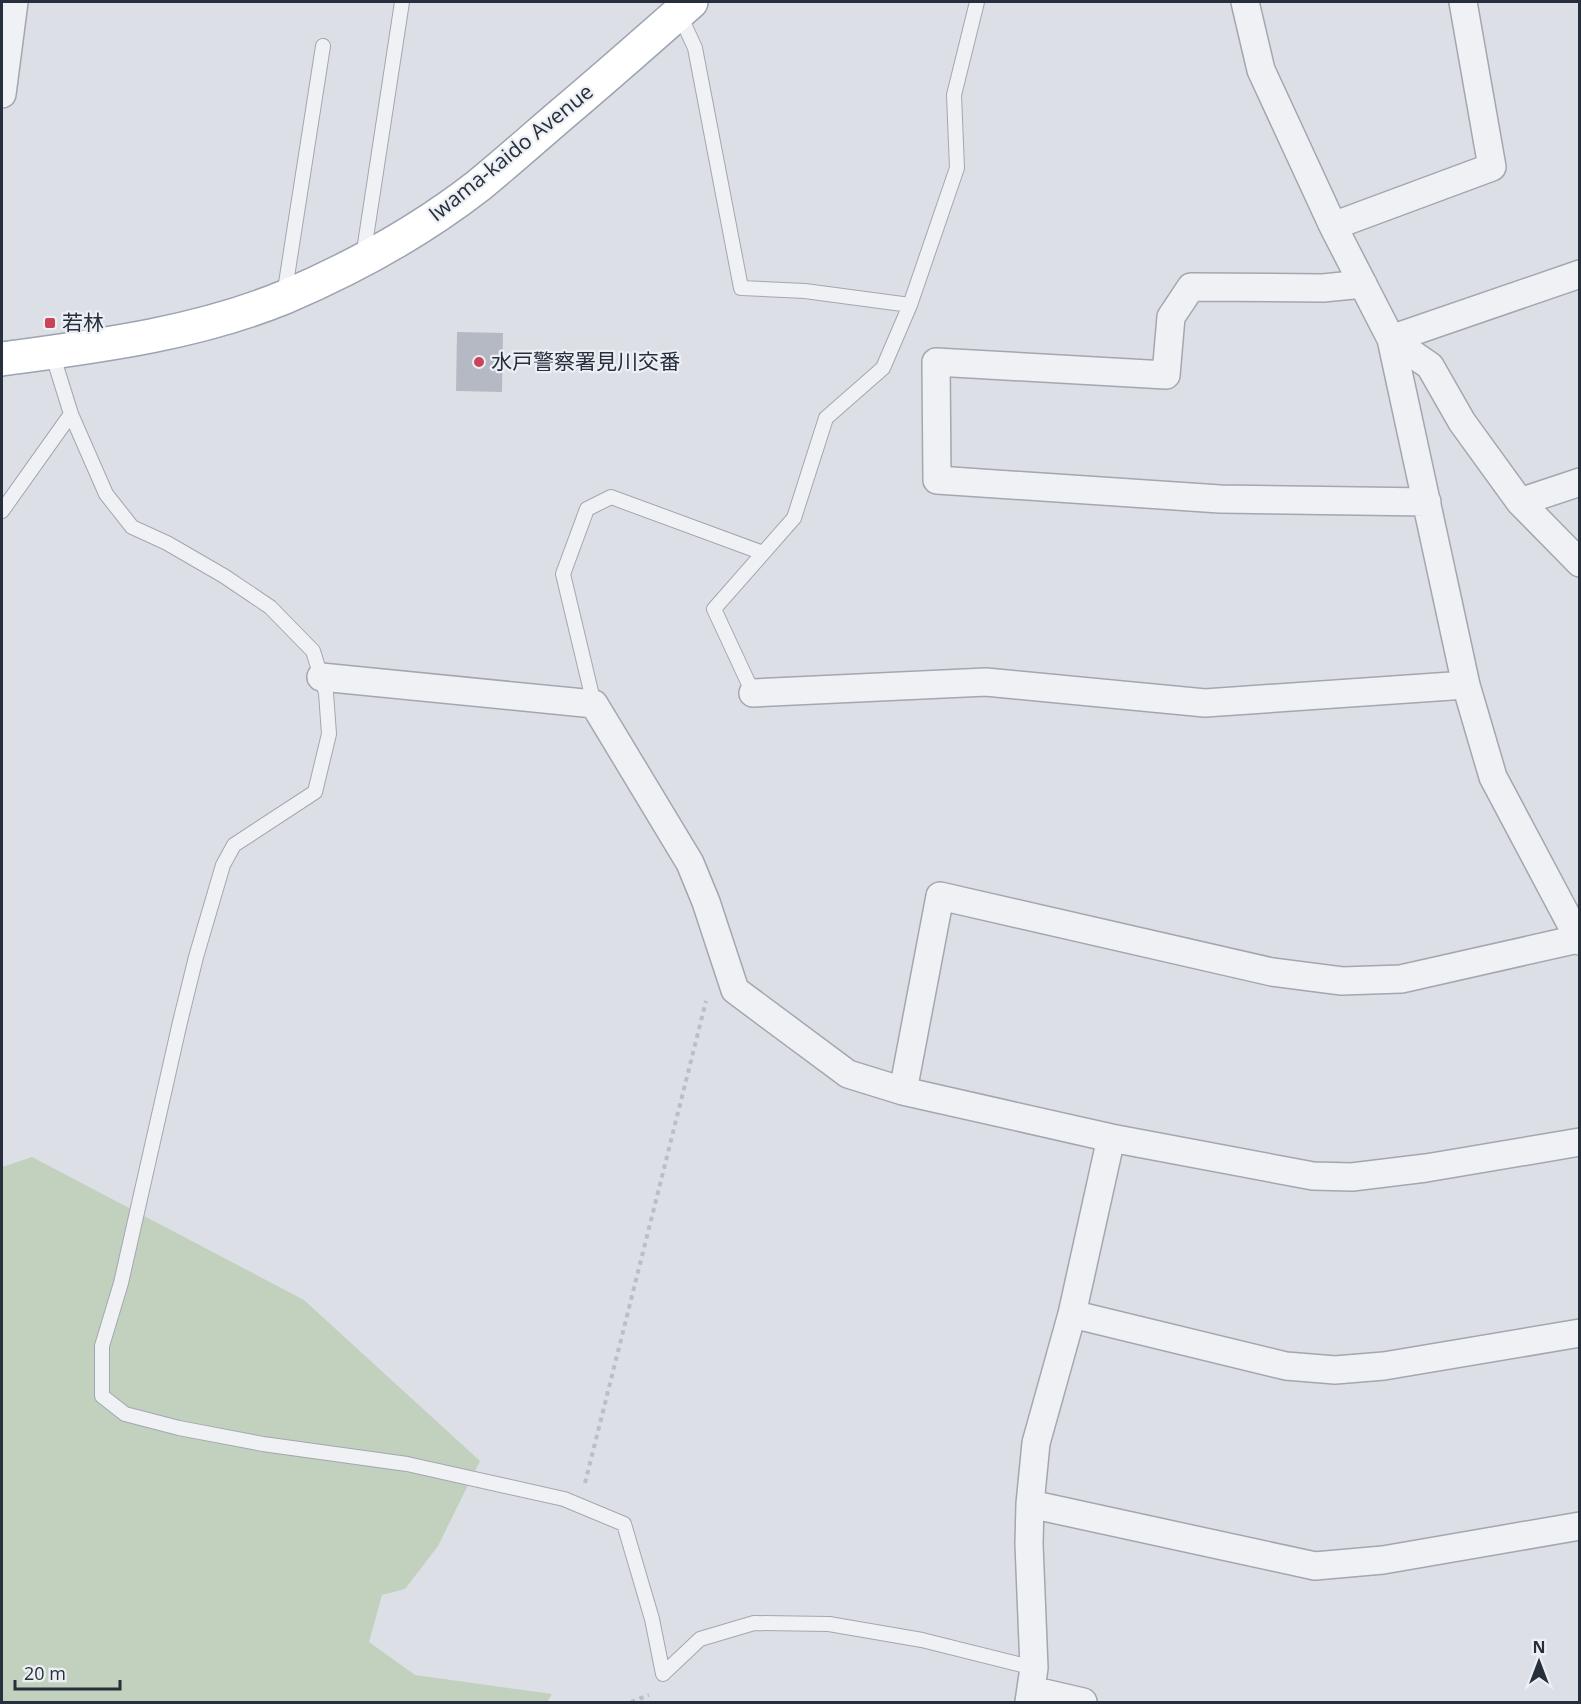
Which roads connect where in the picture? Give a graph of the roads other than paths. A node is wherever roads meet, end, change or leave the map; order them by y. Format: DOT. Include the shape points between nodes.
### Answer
graph roads {
  1 [pos="14,2"];
  2 [pos="402,2"];
  3 [pos="977,2"];
  4 [pos="1245,2"];
  5 [pos="1463,2"];
  6 [pos="685,7"];
  7 [pos="322,46"];
  8 [pos="2,94"];
  9 [pos="1333,226"];
  10 [pos="362,260"];
  11 [pos="1580,274"];
  12 [pos="1363,284"];
  13 [pos="284,297"];
  14 [pos="910,305"];
  15 [pos="1390,339"];
  16 [pos="52,353"];
  17 [pos="2,359"];
  18 [pos="71,414"];
  19 [pos="1580,482"];
  20 [pos="1427,502"];
  21 [pos="1521,502"];
  22 [pos="2,511"];
  23 [pos="764,553"];
  24 [pos="1580,563"];
  25 [pos="321,677"];
  26 [pos="1466,685"];
  27 [pos="753,693"];
  28 [pos="594,704"];
  29 [pos="1579,940"];
  30 [pos="903,1091"];
  31 [pos="1111,1138"];
  32 [pos="1580,1142"];
  33 [pos="1072,1314"];
  34 [pos="1580,1333"];
  35 [pos="1030,1504"];
  36 [pos="1580,1526"];
  37 [pos="1031,1687"];
  38 [pos="1083,1702"];
  1 -- 8 [label="street"];
  2 -- 10 [label="lane"];
  3 -- 14 [label="lane" via="954,95 957,168"];
  4 -- 9 [label="street" via="1261,70"];
  5 -- 9 [label="street" via="1492,167"];
  6 -- 10 [label="main road, Iwama-kaido Avenue" via="477,186"];
  6 -- 14 [label="lane" via="741,288 805,291"];
  7 -- 13 [label="lane"];
  9 -- 12 [label="street"];
  10 -- 13 [label="main road, Iwama-kaido Avenue"];
  11 -- 15 [label="street"];
  12 -- 15 [label="street"];
  12 -- 20 [label="street" via="1323,288 1191,287 1171,317 1166,375 936,362 937,480 1220,499"];
  13 -- 16 [label="main road, Iwama-kaido Avenue" via="182,330"];
  14 -- 23 [label="lane" via="883,368 826,418 794,518"];
  15 -- 20 [label="street"];
  15 -- 21 [label="street" via="1430,366 1462,422"];
  16 -- 17 [label="main road, Iwama-kaido Avenue"];
  16 -- 18 [label="lane"];
  18 -- 22 [label="lane"];
  18 -- 25 [label="lane" via="106,494 132,527 224,576 270,607 313,651"];
  19 -- 21 [label="street"];
  20 -- 26 [label="street"];
  21 -- 24 [label="street"];
  23 -- 27 [label="lane" via="714,609"];
  23 -- 28 [label="lane" via="611,497 587,509 563,574"];
  25 -- 28 [label="street"];
  25 -- 37 [label="lane" via="329,734 315,792 234,845 223,865 191,978 121,1283 102,1346 102,1396 125,1414 178,1428 407,1464 564,1499 624,1524 652,1619 663,1674 700,1639 754,1623 829,1624 922,1640"];
  26 -- 27 [label="street" via="1205,703 986,682"];
  26 -- 29 [label="street" via="1493,777"];
  28 -- 30 [label="street" via="690,863 735,990 848,1074"];
  29 -- 30 [label="street" via="1401,979 1342,981 1272,972 940,896"];
  30 -- 31 [label="street"];
  31 -- 32 [label="street" via="1313,1176 1352,1177"];
  31 -- 33 [label="street"];
  33 -- 34 [label="street" via="1286,1365 1335,1370 1384,1366"];
  33 -- 35 [label="street" via="1036,1443"];
  35 -- 36 [label="street" via="1315,1566 1383,1560"];
  35 -- 37 [label="street"];
  37 -- 38 [label="street"];
}
